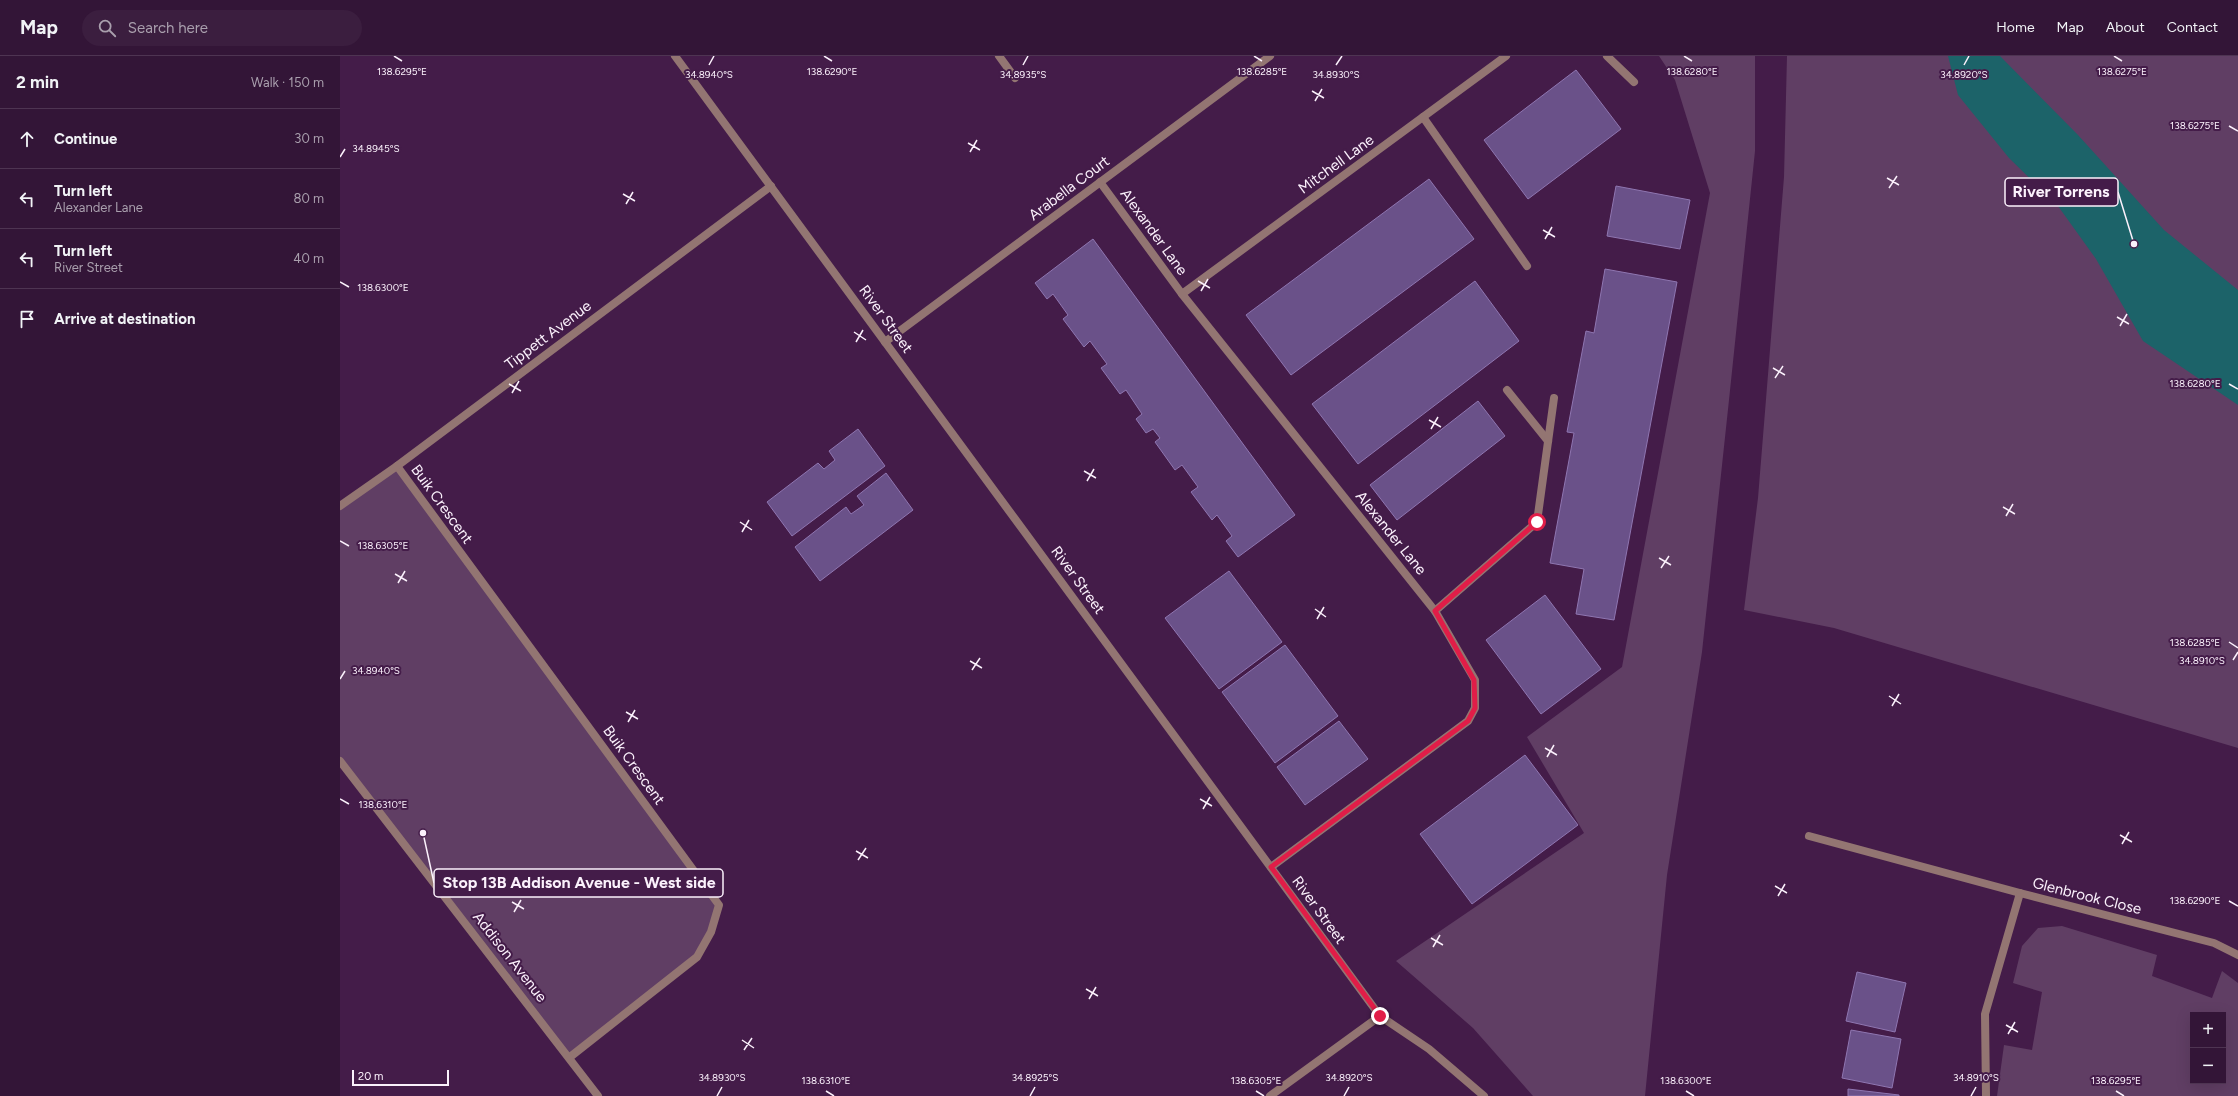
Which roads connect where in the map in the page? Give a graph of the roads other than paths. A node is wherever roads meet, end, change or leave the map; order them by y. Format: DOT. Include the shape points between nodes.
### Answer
graph roads {
  1 [pos="675,56"];
  2 [pos="999,56"];
  3 [pos="1270,56"];
  4 [pos="1506,56"];
  5 [pos="1607,56"];
  6 [pos="1015,78"];
  7 [pos="1634,82"];
  8 [pos="1423,117"];
  9 [pos="1100,182"];
  10 [pos="771,186"];
  11 [pos="1527,266"];
  12 [pos="1182,294"];
  13 [pos="885,342"];
  14 [pos="1507,390"];
  15 [pos="1554,398"];
  16 [pos="1548,441"];
  17 [pos="397,466"];
  18 [pos="340,506"];
  19 [pos="1435,611"];
  20 [pos="340,761"];
  21 [pos="343,772"];
  22 [pos="1809,836"];
  23 [pos="1271,867"];
  24 [pos="2020,893"];
  25 [pos="2238,955"];
  26 [pos="1380,1016"];
  27 [pos="570,1057"];
  28 [pos="1986,1095"];
  29 [pos="598,1096"];
  30 [pos="1270,1096"];
  31 [pos="1484,1096"];
  1 -- 10 [label="street, River Street"];
  2 -- 6 [label="street"];
  3 -- 9 [label="street, Arabella Court"];
  4 -- 8 [label="street, Mitchell Lane"];
  5 -- 7 [label="street"];
  8 -- 11 [label="street"];
  8 -- 12 [label="street, Mitchell Lane"];
  9 -- 12 [label="street, Alexander Lane"];
  9 -- 13 [label="street, Arabella Court"];
  10 -- 13 [label="street, River Street"];
  10 -- 17 [label="street, Tippett Avenue"];
  12 -- 19 [label="street, Alexander Lane"];
  13 -- 23 [label="street, River Street"];
  14 -- 16 [label="street"];
  15 -- 16 [label="street"];
  16 -- 19 [label="street" via="1537,522"];
  17 -- 18 [label="street, Tippett Avenue"];
  17 -- 27 [label="street, Buik Crescent" via="719,905 711,932 696,957"];
  19 -- 23 [label="street, Alexander Lane" via="1474,680 1475,708 1468,721"];
  20 -- 21 [label="street, Addison Avenue"];
  21 -- 27 [label="street, Addison Avenue"];
  22 -- 24 [label="street, Glenbrook Close"];
  23 -- 26 [label="street, River Street"];
  24 -- 25 [label="street, Glenbrook Close" via="2214,943"];
  24 -- 28 [label="street, Glenbrook Close" via="1985,1014"];
  26 -- 30 [label="street"];
  26 -- 31 [label="street, River Street" via="1429,1048"];
  27 -- 29 [label="street, Addison Avenue"];
}
